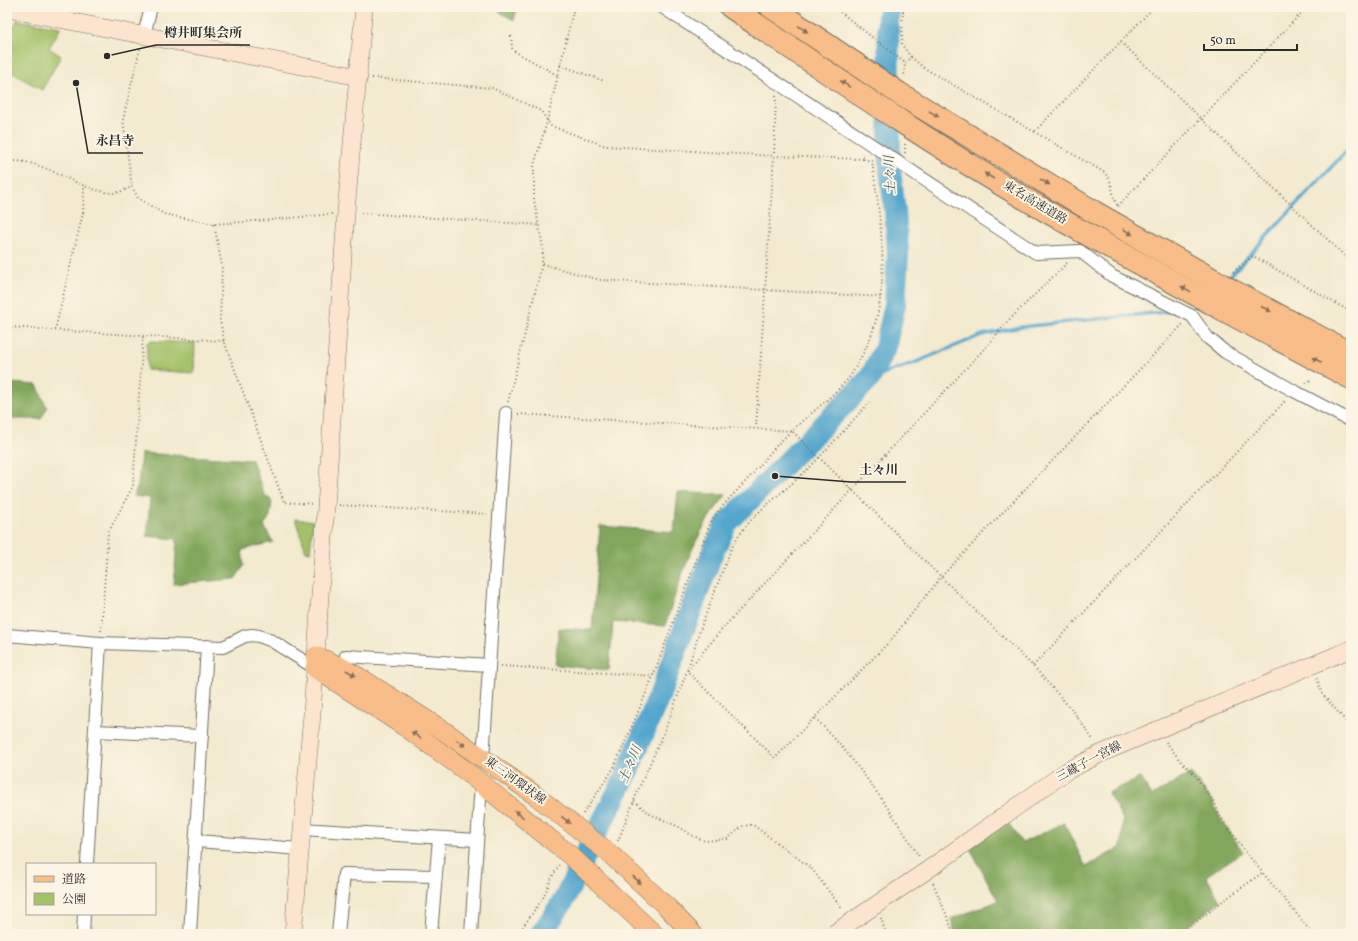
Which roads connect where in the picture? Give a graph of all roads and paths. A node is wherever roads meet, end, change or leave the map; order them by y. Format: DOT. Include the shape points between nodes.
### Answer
graph roads {
  1 [pos="151,7"];
  2 [pos="364,7"];
  3 [pos="574,7"];
  4 [pos="662,7"];
  5 [pos="731,7"];
  6 [pos="771,7"];
  7 [pos="834,7"];
  8 [pos="903,7"];
  9 [pos="1154,7"];
  10 [pos="1307,7"];
  11 [pos="7,9"];
  12 [pos="144,35"];
  13 [pos="511,36"];
  14 [pos="1121,42"];
  15 [pos="911,57"];
  16 [pos="905,63"];
  17 [pos="560,65"];
  18 [pos="558,75"];
  19 [pos="359,77"];
  20 [pos="604,81"];
  21 [pos="776,83"];
  22 [pos="902,86"];
  23 [pos="1202,119"];
  24 [pos="547,122"];
  25 [pos="1035,131"];
  26 [pos="864,139"];
  27 [pos="774,156"];
  28 [pos="863,159"];
  29 [pos="7,162"];
  30 [pos="84,187"];
  31 [pos="132,187"];
  32 [pos="1118,206"];
  33 [pos="1104,211"];
  34 [pos="346,212"];
  35 [pos="214,224"];
  36 [pos="539,225"];
  37 [pos="1081,241"];
  38 [pos="1351,262"];
  39 [pos="542,264"];
  40 [pos="765,289"];
  41 [pos="1228,291"];
  42 [pos="882,297"];
  43 [pos="1351,312"];
  44 [pos="1192,316"];
  45 [pos="7,326"];
  46 [pos="55,330"];
  47 [pos="143,335"];
  48 [pos="224,341"];
  49 [pos="1351,354"];
  50 [pos="1351,378"];
  51 [pos="1312,379"];
  52 [pos="1294,391"];
  53 [pos="870,402"];
  54 [pos="506,413"];
  55 [pos="1351,421"];
  56 [pos="756,428"];
  57 [pos="792,431"];
  58 [pos="818,457"];
  59 [pos="851,490"];
  60 [pos="326,504"];
  61 [pos="499,515"];
  62 [pos="941,577"];
  63 [pos="7,635"];
  64 [pos="100,643"];
  65 [pos="207,646"];
  66 [pos="1351,649"];
  67 [pos="346,656"];
  68 [pos="316,662"];
  69 [pos="489,665"];
  70 [pos="1313,665"];
  71 [pos="1033,666"];
  72 [pos="687,671"];
  73 [pos="653,676"];
  74 [pos="815,718"];
  75 [pos="1351,727"];
  76 [pos="1156,730"];
  77 [pos="95,731"];
  78 [pos="202,736"];
  79 [pos="1102,753"];
  80 [pos="483,758"];
  81 [pos="481,783"];
  82 [pos="634,801"];
  83 [pos="302,829"];
  84 [pos="579,830"];
  85 [pos="438,838"];
  86 [pos="477,840"];
  87 [pos="196,841"];
  88 [pos="300,848"];
  89 [pos="568,854"];
  90 [pos="611,855"];
  91 [pos="87,863"];
  92 [pos="926,871"];
  93 [pos="1262,873"];
  94 [pos="436,876"];
  95 [pos="84,915"];
  96 [pos="852,921"];
  97 [pos="83,934"];
  98 [pos="190,934"];
  99 [pos="293,934"];
  100 [pos="338,934"];
  101 [pos="431,934"];
  102 [pos="471,934"];
  103 [pos="518,934"];
  104 [pos="654,934"];
  105 [pos="693,934"];
  106 [pos="833,934"];
  107 [pos="953,934"];
  108 [pos="1181,934"];
  109 [pos="1313,934"];
  1 -- 12 [label="street"];
  2 -- 19 [label="street"];
  3 -- 17 [label="path"];
  4 -- 21 [label="street"];
  37 -- 5 [label="highway, 東名高速道路, one-way" via="1036,206 877,106"];
  6 -- 22 [label="highway, 東名高速道路, one-way" via="878,79"];
  7 -- 16 [label="path"];
  8 -- 15 [label="path" via="902,45"];
  9 -- 14 [label="path"];
  10 -- 23 [label="path"];
  11 -- 12 [label="street"];
  12 -- 19 [label="street"];
  12 -- 31 [label="path" via="123,119"];
  13 -- 18 [label="path" via="514,51"];
  14 -- 23 [label="path"];
  14 -- 25 [label="path"];
  15 -- 16 [label="path"];
  15 -- 25 [label="path" via="924,68"];
  16 -- 22 [label="path"];
  17 -- 18 [label="path"];
  17 -- 20 [label="path"];
  18 -- 24 [label="path"];
  19 -- 24 [label="path" via="492,88 541,112"];
  19 -- 34 [label="street"];
  21 -- 26 [label="street"];
  21 -- 27 [label="path"];
  22 -- 33 [label="highway, 東名高速道路, one-way"];
  23 -- 32 [label="path"];
  23 -- 38 [label="path"];
  24 -- 27 [label="path" via="551,126 606,146"];
  24 -- 36 [label="path" via="534,165 534,200"];
  25 -- 32 [label="path" via="1104,172 1109,177 1114,200"];
  26 -- 28 [label="path"];
  26 -- 37 [label="street" via="1036,254"];
  27 -- 28 [label="path"];
  27 -- 40 [label="path"];
  28 -- 42 [label="path" via="872,161 881,227"];
  29 -- 30 [label="path" via="36,165"];
  30 -- 31 [label="path" via="115,193"];
  30 -- 46 [label="path" via="83,213"];
  31 -- 35 [label="path" via="138,198 164,214"];
  32 -- 33 [label="path"];
  33 -- 41 [label="highway, 東名高速道路, one-way, bridge"];
  34 -- 35 [label="path"];
  34 -- 36 [label="path"];
  34 -- 60 [label="street"];
  35 -- 48 [label="path" via="222,266 220,320"];
  36 -- 39 [label="path" via="543,248"];
  41 -- 37 [label="highway, 東名高速道路, one-way, bridge"];
  37 -- 44 [label="street" via="1112,276"];
  37 -- 59 [label="path" via="986,347"];
  39 -- 40 [label="path" via="600,280"];
  39 -- 54 [label="path"];
  40 -- 42 [label="path"];
  40 -- 56 [label="path"];
  41 -- 43 [label="path" via="1253,256"];
  41 -- 49 [label="highway, 東名高速道路, one-way"];
  50 -- 41 [label="highway, 東名高速道路, one-way"];
  42 -- 57 [label="path" via="873,332 851,375 816,411"];
  44 -- 52 [label="street" via="1207,337 1225,352"];
  44 -- 62 [label="path"];
  45 -- 46 [label="path"];
  46 -- 47 [label="path"];
  47 -- 48 [label="path"];
  47 -- 64 [label="path" via="133,486 108,534"];
  48 -- 60 [label="path" via="284,502"];
  51 -- 52 [label="path"];
  52 -- 55 [label="street"];
  52 -- 71 [label="path"];
  53 -- 58 [label="path"];
  54 -- 56 [label="path"];
  54 -- 61 [label="street"];
  56 -- 57 [label="path"];
  57 -- 58 [label="path"];
  57 -- 73 [label="path" via="718,510 710,524"];
  58 -- 59 [label="path"];
  58 -- 72 [label="path" via="798,478 754,515 736,539 701,627"];
  59 -- 62 [label="path"];
  59 -- 72 [label="path" via="724,627"];
  60 -- 61 [label="path"];
  60 -- 68 [label="street"];
  61 -- 69 [label="street"];
  62 -- 71 [label="path"];
  62 -- 74 [label="path" via="891,640"];
  63 -- 64 [label="street"];
  64 -- 65 [label="street"];
  64 -- 77 [label="street"];
  65 -- 68 [label="street" via="223,647 245,636 260,636"];
  65 -- 78 [label="street"];
  66 -- 70 [label="street, 三蔵子一宮線"];
  67 -- 69 [label="street"];
  68 -- 80 [label="main road, 東三河環状線, one-way" via="338,666 362,679"];
  81 -- 68 [label="main road, 東三河環状線, one-way"];
  68 -- 83 [label="street"];
  69 -- 73 [label="path"];
  69 -- 80 [label="street"];
  70 -- 75 [label="path" via="1322,694"];
  70 -- 76 [label="street, 三蔵子一宮線"];
  71 -- 79 [label="path" via="1073,711"];
  72 -- 74 [label="path" via="775,758"];
  72 -- 82 [label="path"];
  73 -- 84 [label="path" via="614,769"];
  74 -- 92 [label="path" via="861,771 898,822"];
  76 -- 79 [label="street, 三蔵子一宮線"];
  76 -- 93 [label="path" via="1195,775 1223,820"];
  77 -- 78 [label="street"];
  77 -- 91 [label="street"];
  78 -- 87 [label="street"];
  79 -- 92 [label="street, 三蔵子一宮線" via="1067,771"];
  80 -- 84 [label="main road, 東三河環状線, one-way"];
  81 -- 86 [label="street"];
  89 -- 81 [label="main road, 東三河環状線, one-way"];
  82 -- 90 [label="path"];
  82 -- 96 [label="path" via="650,814 705,841 727,839 743,826 753,825 812,868"];
  83 -- 85 [label="street"];
  83 -- 88 [label="street"];
  84 -- 90 [label="main road, 東三河環状線"];
  85 -- 86 [label="street"];
  85 -- 94 [label="street"];
  86 -- 102 [label="street"];
  87 -- 88 [label="street"];
  87 -- 98 [label="street"];
  88 -- 99 [label="street"];
  89 -- 103 [label="path" via="552,877 543,898"];
  89 -- 104 [label="main road, 東三河環状線"];
  90 -- 105 [label="main road, 東三河環状線, one-way"];
  92 -- 96 [label="street, 三蔵子一宮線"];
  92 -- 107 [label="path" via="939,894"];
  93 -- 108 [label="path"];
  93 -- 109 [label="path"];
  94 -- 100 [label="street" via="344,874"];
  94 -- 101 [label="street"];
  95 -- 97 [label="street"];
  96 -- 106 [label="street, 三蔵子一宮線"];
}
